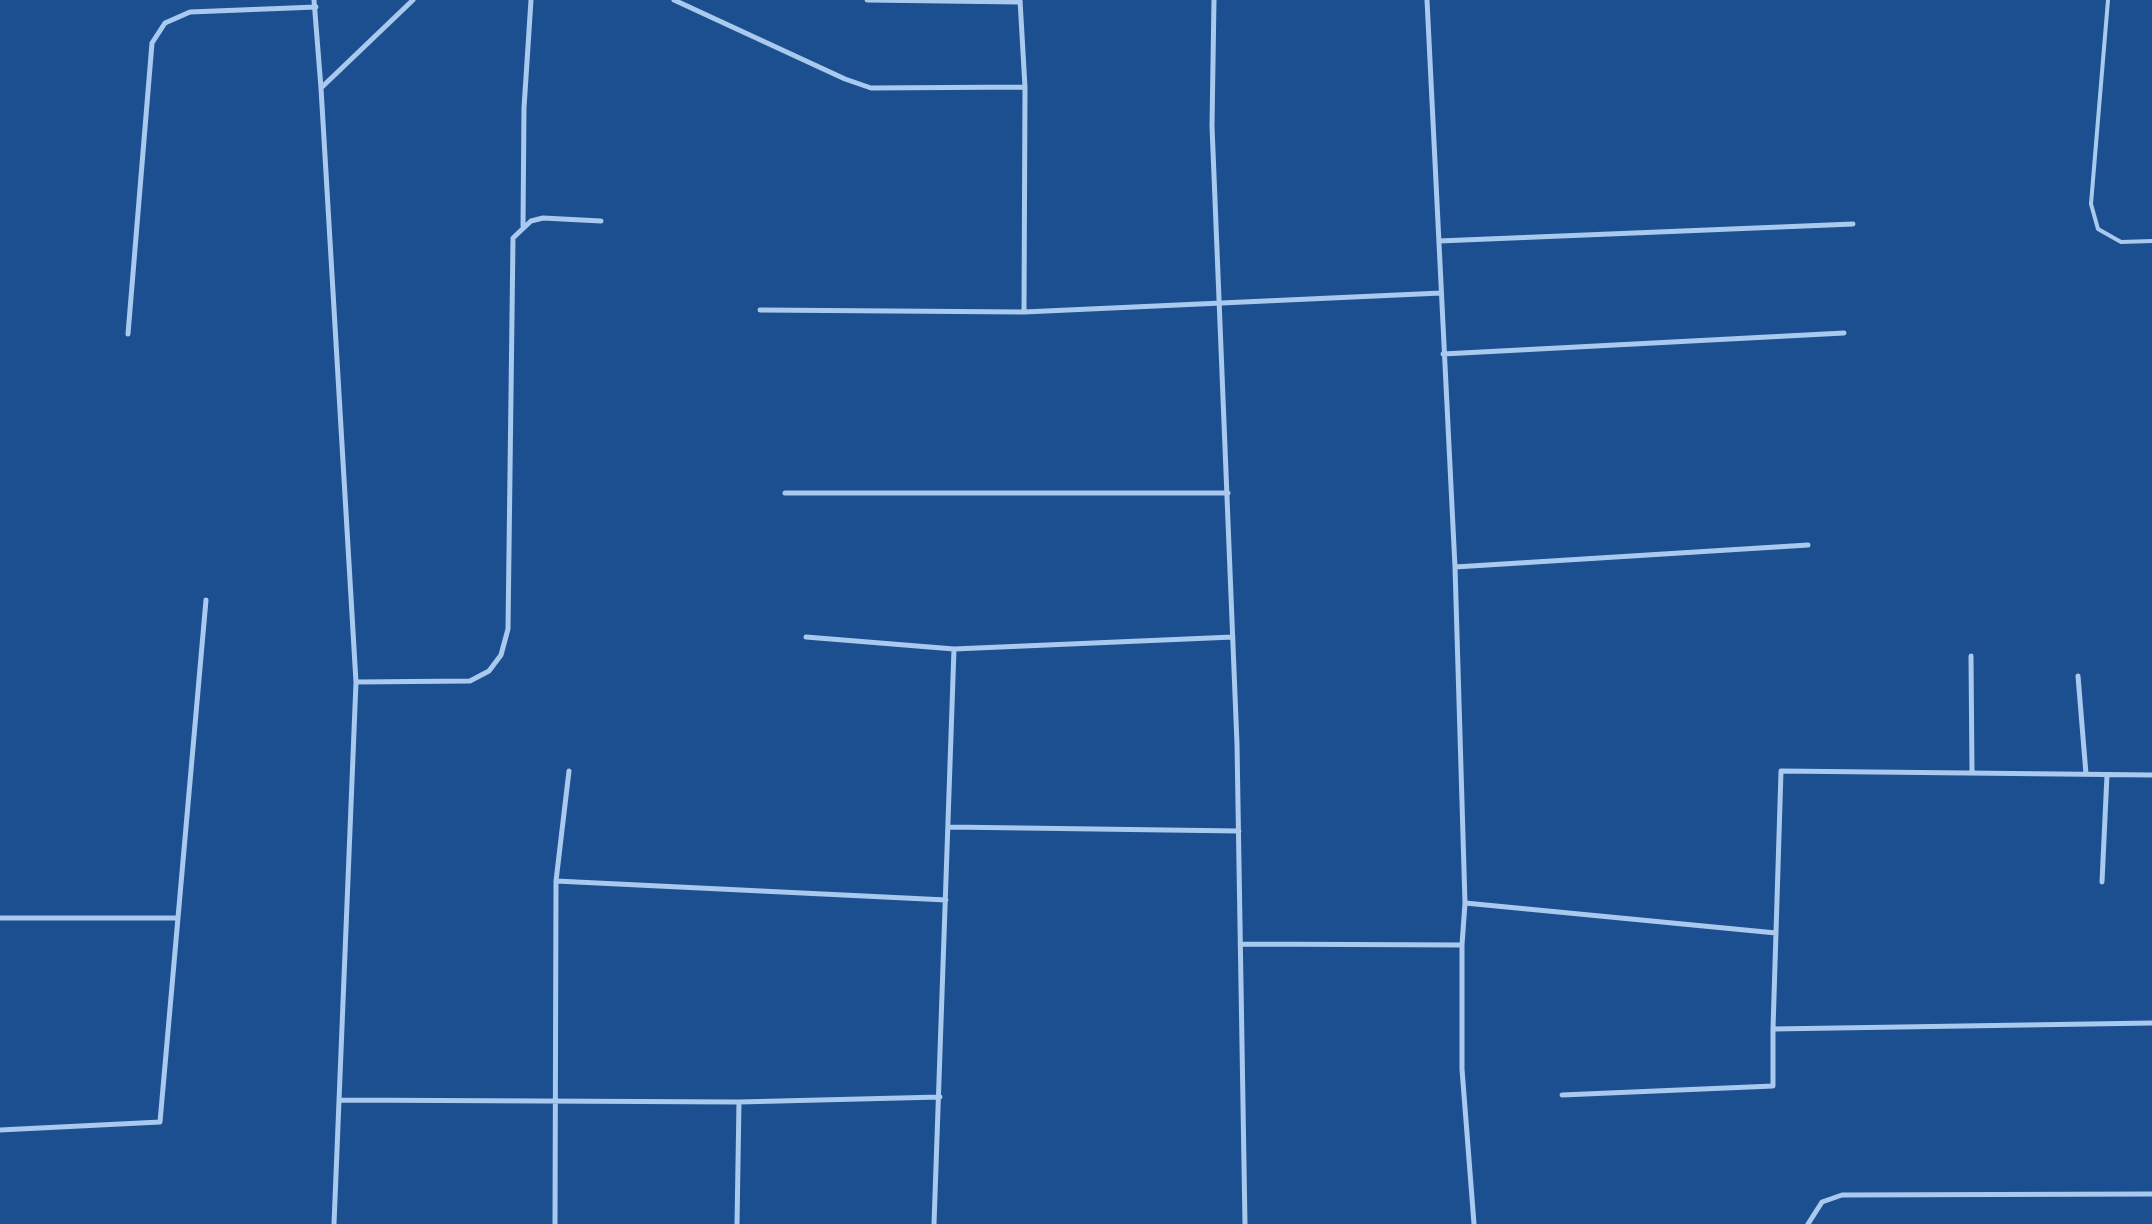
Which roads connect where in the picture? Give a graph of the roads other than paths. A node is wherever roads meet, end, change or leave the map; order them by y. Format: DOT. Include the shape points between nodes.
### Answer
graph roads {
  1 [pos="314,0"];
  2 [pos="413,0"];
  3 [pos="531,0"];
  4 [pos="674,0"];
  5 [pos="867,0"];
  6 [pos="1214,0"];
  7 [pos="1428,0"];
  8 [pos="2108,0"];
  9 [pos="1020,1"];
  10 [pos="316,7"];
  11 [pos="1025,87"];
  12 [pos="322,88"];
  13 [pos="601,222"];
  14 [pos="1852,224"];
  15 [pos="523,226"];
  16 [pos="1439,241"];
  17 [pos="2152,241"];
  18 [pos="1441,293"];
  19 [pos="1220,301"];
  20 [pos="760,310"];
  21 [pos="1024,312"];
  22 [pos="1844,333"];
  23 [pos="128,334"];
  24 [pos="1443,354"];
  25 [pos="785,493"];
  26 [pos="1228,493"];
  27 [pos="1808,545"];
  28 [pos="1455,567"];
  29 [pos="206,600"];
  30 [pos="806,637"];
  31 [pos="1233,637"];
  32 [pos="954,649"];
  33 [pos="1971,656"];
  34 [pos="2078,676"];
  35 [pos="356,682"];
  36 [pos="569,771"];
  37 [pos="1972,773"];
  38 [pos="2086,774"];
  39 [pos="2107,775"];
  40 [pos="2152,775"];
  41 [pos="949,827"];
  42 [pos="1238,832"];
  43 [pos="556,881"];
  44 [pos="2102,882"];
  45 [pos="946,900"];
  46 [pos="1465,903"];
  47 [pos="0,918"];
  48 [pos="178,918"];
  49 [pos="1776,933"];
  50 [pos="1240,944"];
  51 [pos="1462,944"];
  52 [pos="2152,1023"];
  53 [pos="1773,1029"];
  54 [pos="1562,1095"];
  55 [pos="940,1097"];
  56 [pos="339,1100"];
  57 [pos="554,1100"];
  58 [pos="739,1102"];
  59 [pos="0,1130"];
  60 [pos="2152,1194"];
  61 [pos="334,1224"];
  62 [pos="555,1224"];
  63 [pos="737,1224"];
  64 [pos="934,1224"];
  65 [pos="1245,1224"];
  66 [pos="1474,1224"];
  67 [pos="1808,1224"];
  1 -- 10 [label="street"];
  2 -- 12 [label="street"];
  3 -- 15 [label="street" via="524,108"];
  4 -- 11 [label="street" via="871,88"];
  5 -- 9 [label="street"];
  6 -- 19 [label="street" via="1212,126"];
  7 -- 16 [label="street"];
  8 -- 17 [label="lane" via="2091,204 2098,228 2121,242"];
  9 -- 11 [label="street"];
  10 -- 12 [label="street"];
  10 -- 23 [label="street" via="190,12 165,23 152,43"];
  11 -- 21 [label="street"];
  12 -- 35 [label="street"];
  13 -- 15 [label="street" via="543,218"];
  14 -- 16 [label="street"];
  15 -- 35 [label="street" via="513,238 508,629 501,655 489,671 470,681"];
  16 -- 18 [label="street"];
  18 -- 19 [label="street"];
  18 -- 24 [label="street"];
  19 -- 21 [label="street"];
  19 -- 26 [label="street"];
  20 -- 21 [label="street"];
  22 -- 24 [label="street"];
  24 -- 28 [label="street"];
  25 -- 26 [label="street"];
  26 -- 31 [label="street"];
  27 -- 28 [label="street"];
  28 -- 46 [label="street"];
  29 -- 48 [label="street"];
  30 -- 32 [label="street"];
  31 -- 32 [label="street"];
  31 -- 42 [label="street"];
  32 -- 41 [label="street"];
  33 -- 37 [label="street"];
  34 -- 38 [label="street"];
  35 -- 56 [label="street"];
  36 -- 43 [label="street"];
  37 -- 38 [label="street"];
  37 -- 49 [label="street" via="1781,772"];
  38 -- 39 [label="street"];
  39 -- 40 [label="street"];
  39 -- 44 [label="street"];
  41 -- 42 [label="street"];
  41 -- 45 [label="street"];
  42 -- 50 [label="street"];
  43 -- 45 [label="street"];
  43 -- 57 [label="street"];
  45 -- 55 [label="street"];
  46 -- 49 [label="street"];
  46 -- 51 [label="street"];
  47 -- 48 [label="street"];
  48 -- 59 [label="street" via="160,1122"];
  49 -- 53 [label="street"];
  50 -- 51 [label="street"];
  50 -- 65 [label="street"];
  51 -- 66 [label="street" via="1462,1069"];
  52 -- 53 [label="street"];
  53 -- 54 [label="street" via="1773,1086"];
  55 -- 58 [label="street"];
  55 -- 64 [label="street"];
  56 -- 57 [label="street"];
  56 -- 61 [label="street"];
  57 -- 58 [label="street"];
  57 -- 62 [label="street"];
  58 -- 63 [label="street"];
  60 -- 67 [label="street" via="1842,1196 1822,1202"];
}
